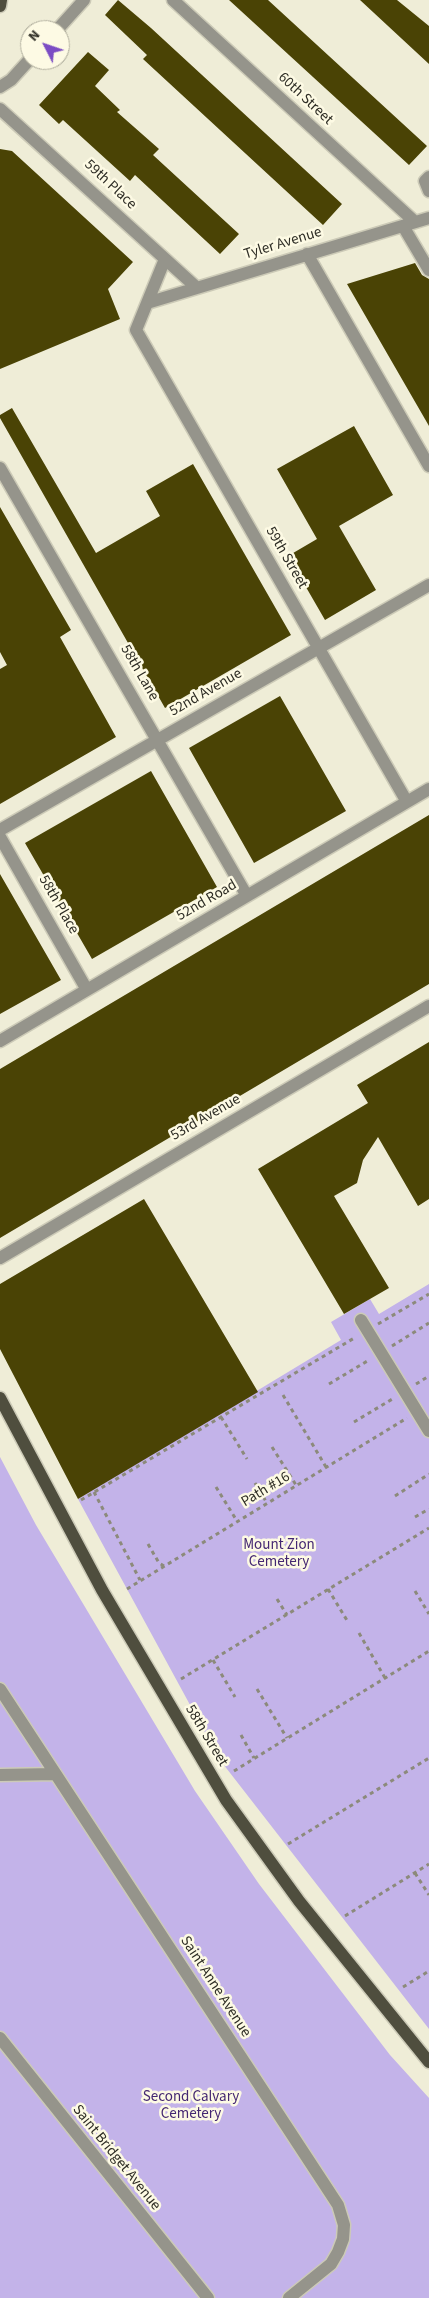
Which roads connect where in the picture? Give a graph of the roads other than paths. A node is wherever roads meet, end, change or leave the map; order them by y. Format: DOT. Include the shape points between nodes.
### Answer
graph roads {
  1 [pos="1,0"];
  2 [pos="84,0"];
  3 [pos="172,0"];
  4 [pos="0,6"];
  5 [pos="66,20"];
  6 [pos="20,70"];
  7 [pos="0,87"];
  8 [pos="0,109"];
  9 [pos="429,177"];
  10 [pos="429,192"];
  11 [pos="429,218"];
  12 [pos="409,224"];
  13 [pos="306,254"];
  14 [pos="165,259"];
  15 [pos="429,270"];
  16 [pos="196,287"];
  17 [pos="148,303"];
  18 [pos="429,466"];
  19 [pos="0,468"];
  20 [pos="429,584"];
  21 [pos="319,647"];
  22 [pos="158,740"];
  23 [pos="429,788"];
  24 [pos="407,802"];
  25 [pos="0,830"];
  26 [pos="0,837"];
  27 [pos="247,896"];
  28 [pos="87,990"];
  29 [pos="429,1006"];
  30 [pos="0,1041"];
  31 [pos="0,1258"];
  32 [pos="365,1325"];
  33 [pos="0,1398"];
  34 [pos="429,1431"];
  35 [pos="0,1689"];
  36 [pos="55,1774"];
  37 [pos="0,1776"];
  38 [pos="0,2038"];
  39 [pos="429,2062"];
  40 [pos="208,2298"];
  41 [pos="289,2298"];
  1 -- 4 [label="main road"];
  2 -- 5 [label="street"];
  3 -- 12 [label="street, 60th Street"];
  6 -- 7 [label="street"];
  8 -- 14 [label="street, 59th Place"];
  9 -- 10 [label="street" via="425,180"];
  11 -- 12 [label="street, Tyler Avenue"];
  12 -- 13 [label="street, Tyler Avenue"];
  12 -- 15 [label="street, 60th Street"];
  13 -- 16 [label="street, Tyler Avenue"];
  13 -- 18 [label="street"];
  14 -- 16 [label="street, 59th Place"];
  14 -- 17 [label="street"];
  16 -- 17 [label="street, Tyler Avenue"];
  17 -- 21 [label="street, 59th Street" via="136,330"];
  19 -- 22 [label="street, 58th Lane"];
  20 -- 21 [label="street, 52nd Avenue"];
  21 -- 22 [label="street, 52nd Avenue"];
  21 -- 24 [label="street, 59th Street"];
  22 -- 25 [label="street, 52nd Avenue"];
  22 -- 27 [label="street, 58th Lane"];
  23 -- 24 [label="street, 52nd Road"];
  24 -- 27 [label="street, 52nd Road"];
  26 -- 28 [label="street, 58th Place"];
  27 -- 28 [label="street, 52nd Road"];
  28 -- 30 [label="street, 52nd Road"];
  29 -- 31 [label="street, 53rd Avenue"];
  32 -- 34 [label="street"];
  33 -- 39 [label="main road, 58th Street" via="102,1590 226,1800 299,1901"];
  35 -- 36 [label="street, Saint Anne Avenue"];
  36 -- 37 [label="street"];
  36 -- 41 [label="street, Saint Anne Avenue" via="329,2188 341,2211 343,2239 335,2258"];
  38 -- 40 [label="street, Saint Bridget Avenue"];
}
